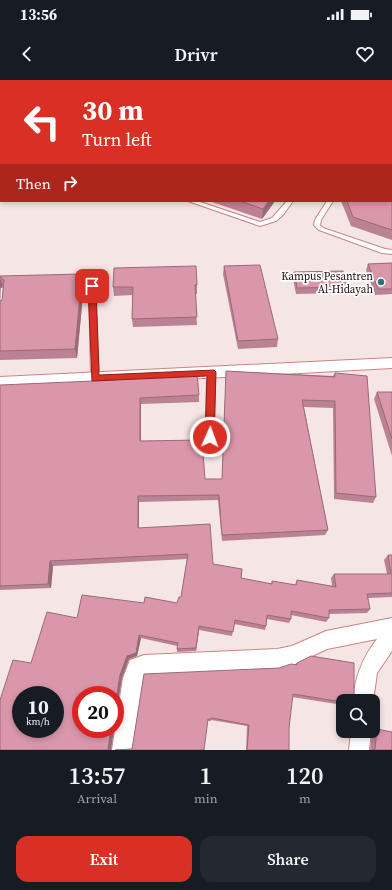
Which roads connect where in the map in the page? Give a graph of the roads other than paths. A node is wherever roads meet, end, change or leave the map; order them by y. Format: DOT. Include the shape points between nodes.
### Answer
graph roads {
  1 [pos="194,202"];
  2 [pos="289,202"];
  3 [pos="329,202"];
  4 [pos="392,252"];
  5 [pos="92,286"];
  6 [pos="3,290"];
  7 [pos="0,309"];
  8 [pos="392,363"];
  9 [pos="211,372"];
  10 [pos="95,378"];
  11 [pos="0,383"];
  12 [pos="210,437"];
  13 [pos="392,627"];
  14 [pos="392,636"];
  15 [pos="363,694"];
  16 [pos="360,738"];
  17 [pos="122,750"];
  18 [pos="359,750"];
  1 -- 2 [label="lane" via="260,224 269,224 275,220"];
  3 -- 4 [label="lane" via="318,220 317,225 321,229"];
  5 -- 10 [label="lane"];
  6 -- 7 [label="lane"];
  8 -- 9 [label="street"];
  9 -- 10 [label="street"];
  9 -- 12 [label="lane"];
  10 -- 11 [label="street"];
  13 -- 17 [label="street" via="326,640 293,655 277,659 138,667 133,678"];
  14 -- 15 [label="street" via="368,668"];
  16 -- 18 [label="street"];
}
